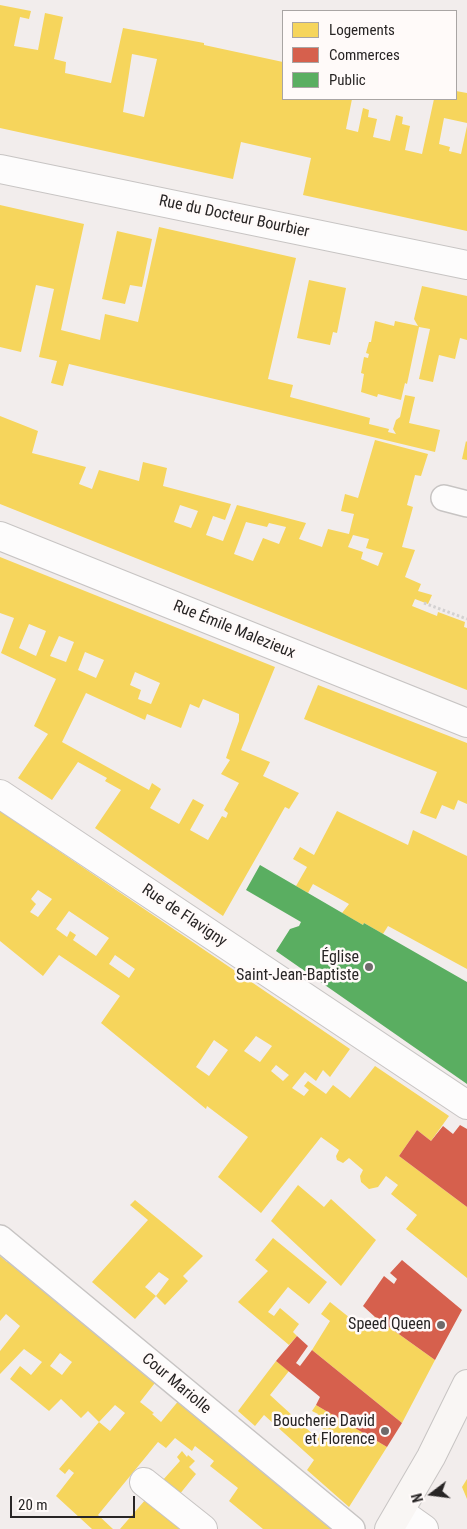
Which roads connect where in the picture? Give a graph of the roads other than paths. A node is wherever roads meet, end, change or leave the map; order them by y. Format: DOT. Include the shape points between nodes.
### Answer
graph roads {
  1 [pos="0,169"];
  2 [pos="467,265"];
  3 [pos="0,536"];
  4 [pos="467,723"];
  5 [pos="0,794"];
  6 [pos="467,1105"];
  7 [pos="0,1238"];
  8 [pos="467,1385"];
  9 [pos="144,1482"];
  10 [pos="394,1520"];
  11 [pos="203,1529"];
  12 [pos="352,1529"];
  13 [pos="424,1529"];
  1 -- 2 [label="street, Rue du Docteur Bourbier"];
  3 -- 4 [label="street, Rue Émile Malezieux"];
  5 -- 6 [label="street, Rue de Flavigny"];
  7 -- 12 [label="lane, Cour Mariolle"];
  8 -- 10 [label="main road" via="431,1457"];
  9 -- 11 [label="street"];
  10 -- 13 [label="street"];
}
